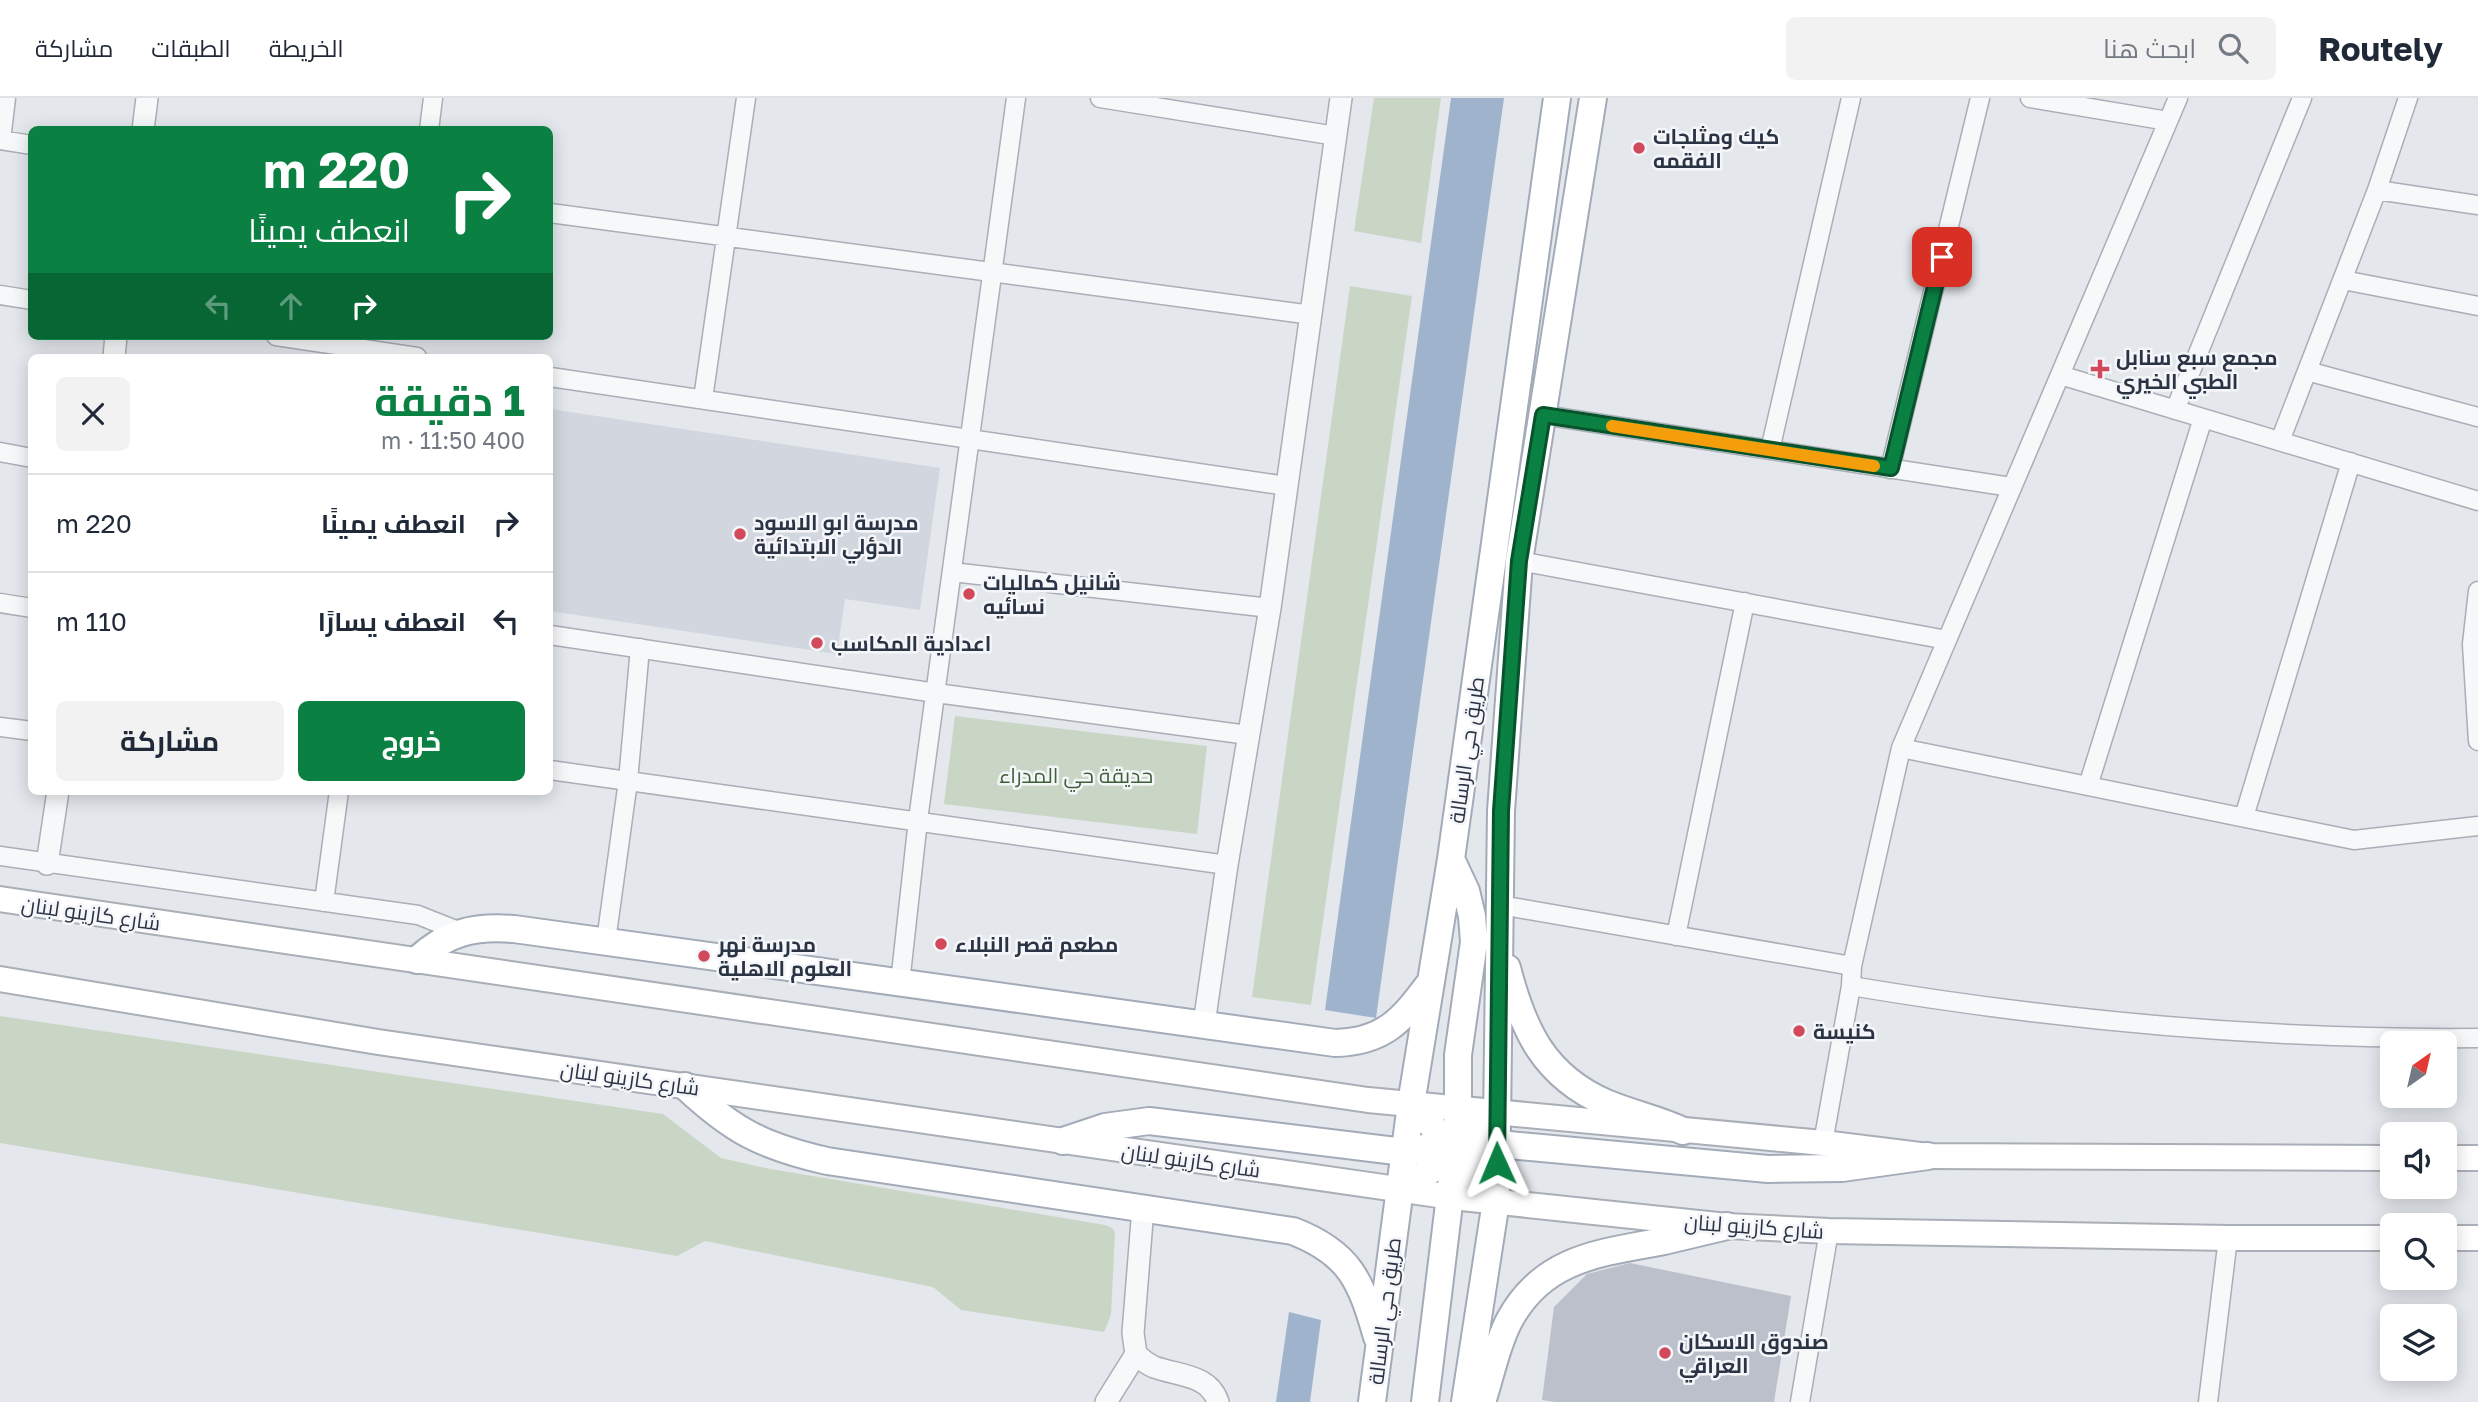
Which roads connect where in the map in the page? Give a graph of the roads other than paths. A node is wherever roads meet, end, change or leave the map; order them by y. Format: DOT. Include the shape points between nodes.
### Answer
graph roads {
  1 [pos="6,98"];
  2 [pos="147,98"];
  3 [pos="433,98"];
  4 [pos="746,98"];
  5 [pos="1016,98"];
  6 [pos="1100,98"];
  7 [pos="1341,98"];
  8 [pos="1557,98"];
  9 [pos="1593,98"];
  10 [pos="1851,98"];
  11 [pos="1980,98"];
  12 [pos="2030,98"];
  13 [pos="2178,98"];
  14 [pos="2302,98"];
  15 [pos="2408,98"];
  16 [pos="2168,121"];
  17 [pos="144,126"];
  18 [pos="430,126"];
  19 [pos="1336,136"];
  20 [pos="0,140"];
  21 [pos="28,144"];
  22 [pos="2377,190"];
  23 [pos="2478,205"];
  24 [pos="553,214"];
  25 [pos="727,237"];
  26 [pos="992,273"];
  27 [pos="2343,279"];
  28 [pos="0,295"];
  29 [pos="28,299"];
  30 [pos="2478,306"];
  31 [pos="1312,315"];
  32 [pos="300,340"];
  33 [pos="386,354"];
  34 [pos="2307,370"];
  35 [pos="2060,375"];
  36 [pos="553,377"];
  37 [pos="703,400"];
  38 [pos="2175,410"];
  39 [pos="1543,415"];
  40 [pos="2478,417"];
  41 [pos="2203,418"];
  42 [pos="970,439"];
  43 [pos="2280,441"];
  44 [pos="1770,450"];
  45 [pos="0,452"];
  46 [pos="28,456"];
  47 [pos="2350,462"];
  48 [pos="1891,468"];
  49 [pos="1287,486"];
  50 [pos="2011,487"];
  51 [pos="2478,501"];
  52 [pos="1519,561"];
  53 [pos="952,572"];
  54 [pos="2478,591"];
  55 [pos="1745,602"];
  56 [pos="0,603"];
  57 [pos="28,607"];
  58 [pos="1270,608"];
  59 [pos="553,635"];
  60 [pos="1947,640"];
  61 [pos="2475,644"];
  62 [pos="640,648"];
  63 [pos="936,693"];
  64 [pos="0,727"];
  65 [pos="28,731"];
  66 [pos="1248,735"];
  67 [pos="2478,741"];
  68 [pos="1901,747"];
  69 [pos="553,769"];
  70 [pos="628,781"];
  71 [pos="2088,786"];
  72 [pos="57,795"];
  73 [pos="338,795"];
  74 [pos="2244,817"];
  75 [pos="918,820"];
  76 [pos="2478,826"];
  77 [pos="0,856"];
  78 [pos="1451,859"];
  79 [pos="47,864"];
  80 [pos="1227,865"];
  81 [pos="0,899"];
  82 [pos="324,902"];
  83 [pos="1500,905"];
  84 [pos="461,932"];
  85 [pos="1676,936"];
  86 [pos="1500,938"];
  87 [pos="607,941"];
  88 [pos="417,960"];
  89 [pos="1852,966"];
  90 [pos="0,979"];
  91 [pos="1433,980"];
  92 [pos="900,983"];
  93 [pos="1851,986"];
  94 [pos="1204,1024"];
  95 [pos="2478,1038"];
  96 [pos="685,1086"];
  97 [pos="1411,1104"];
  98 [pos="1458,1108"];
  99 [pos="1496,1111"];
  100 [pos="1683,1131"];
  101 [pos="1063,1141"];
  102 [pos="1823,1143"];
  103 [pos="1498,1144"];
  104 [pos="1453,1147"];
  105 [pos="1404,1152"];
  106 [pos="1928,1156"];
  107 [pos="2380,1158"];
  108 [pos="2457,1158"];
  109 [pos="2478,1158"];
  110 [pos="1400,1191"];
  111 [pos="1451,1197"];
  112 [pos="1496,1201"];
  113 [pos="1143,1208"];
  114 [pos="1727,1226"];
  115 [pos="1829,1231"];
  116 [pos="2228,1238"];
  117 [pos="2380,1238"];
  118 [pos="2457,1238"];
  119 [pos="2478,1238"];
  120 [pos="1380,1349"];
  121 [pos="1136,1354"];
  122 [pos="1106,1402"];
  123 [pos="1218,1402"];
  124 [pos="1372,1402"];
  125 [pos="1425,1402"];
  126 [pos="1465,1402"];
  127 [pos="1482,1402"];
  128 [pos="1800,1402"];
  129 [pos="2208,1402"];
  1 -- 20 [label="street"];
  2 -- 17 [label="street"];
  3 -- 18 [label="street"];
  4 -- 25 [label="street"];
  5 -- 26 [label="street"];
  6 -- 19 [label="street"];
  7 -- 19 [label="street"];
  8 -- 78 [label="main road, طريق حي الرسالة"];
  9 -- 39 [label="main road, طريق حي الرسالة"];
  10 -- 44 [label="street"];
  11 -- 48 [label="street"];
  12 -- 16 [label="street"];
  13 -- 16 [label="street"];
  14 -- 38 [label="street"];
  15 -- 22 [label="street"];
  16 -- 35 [label="street"];
  19 -- 31 [label="street"];
  20 -- 21 [label="street"];
  22 -- 23 [label="street"];
  22 -- 27 [label="street"];
  24 -- 25 [label="street"];
  25 -- 26 [label="street"];
  25 -- 37 [label="street"];
  26 -- 31 [label="street"];
  26 -- 42 [label="street"];
  27 -- 30 [label="street"];
  27 -- 34 [label="street"];
  28 -- 29 [label="street"];
  31 -- 49 [label="street"];
  32 -- 33 [label="street"];
  34 -- 40 [label="street"];
  34 -- 43 [label="street"];
  35 -- 38 [label="street"];
  35 -- 50 [label="street"];
  36 -- 37 [label="street"];
  37 -- 42 [label="street"];
  38 -- 41 [label="street"];
  39 -- 44 [label="street"];
  39 -- 52 [label="main road, طريق حي الرسالة"];
  41 -- 43 [label="street"];
  41 -- 71 [label="street"];
  42 -- 49 [label="street"];
  42 -- 53 [label="street"];
  43 -- 47 [label="street"];
  44 -- 48 [label="street"];
  45 -- 46 [label="street"];
  47 -- 51 [label="street"];
  47 -- 74 [label="street"];
  48 -- 50 [label="street"];
  49 -- 58 [label="street"];
  50 -- 60 [label="street"];
  52 -- 55 [label="street"];
  52 -- 83 [label="main road, طريق حي الرسالة" via="1501,811"];
  53 -- 58 [label="street"];
  53 -- 63 [label="street"];
  54 -- 61 [label="street"];
  55 -- 60 [label="street"];
  55 -- 85 [label="street"];
  56 -- 57 [label="street"];
  58 -- 66 [label="street"];
  59 -- 62 [label="street"];
  60 -- 68 [label="street"];
  61 -- 67 [label="street"];
  62 -- 63 [label="street"];
  62 -- 70 [label="street"];
  63 -- 66 [label="street"];
  63 -- 75 [label="street"];
  64 -- 65 [label="street"];
  66 -- 80 [label="street"];
  68 -- 71 [label="street"];
  68 -- 89 [label="street"];
  69 -- 70 [label="street"];
  70 -- 75 [label="street"];
  70 -- 87 [label="street"];
  71 -- 74 [label="street"];
  72 -- 79 [label="street"];
  73 -- 82 [label="street"];
  74 -- 76 [label="street" via="2354,840"];
  75 -- 80 [label="street"];
  75 -- 92 [label="street"];
  77 -- 79 [label="street"];
  78 -- 91 [label="main road, طريق حي الرسالة"];
  78 -- 98 [label="main road" via="1466,891 1474,942 1458,1055"];
  79 -- 82 [label="street"];
  80 -- 94 [label="street"];
  81 -- 88 [label="main road, شارع كازينو لبنان"];
  82 -- 84 [label="street" via="418,915"];
  83 -- 85 [label="street"];
  83 -- 86 [label="main road, طريق حي الرسالة"];
  84 -- 87 [label="main road" via="487,927"];
  84 -- 88 [label="main road"];
  85 -- 89 [label="street"];
  86 -- 99 [label="main road, طريق حي الرسالة"];
  86 -- 100 [label="main road" via="1524,1023 1557,1071 1606,1102"];
  87 -- 92 [label="main road"];
  88 -- 97 [label="main road, شارع كازينو لبنان"];
  89 -- 93 [label="street"];
  90 -- 96 [label="main road, شارع كازينو لبنان" via="378,1042"];
  91 -- 94 [label="main road" via="1399,1021 1363,1041 1321,1042"];
  91 -- 97 [label="main road, طريق حي الرسالة"];
  92 -- 94 [label="main road"];
  93 -- 95 [label="street" via="2132,1024 2321,1037"];
  93 -- 102 [label="street"];
  96 -- 101 [label="main road, شارع كازينو لبنان"];
  96 -- 113 [label="main road" via="738,1129 787,1152"];
  97 -- 98 [label="main road, شارع كازينو لبنان"];
  97 -- 104 [label="main road"];
  97 -- 105 [label="main road, طريق حي الرسالة"];
  98 -- 99 [label="main road, شارع كازينو لبنان"];
  98 -- 104 [label="main road"];
  99 -- 100 [label="main road, شارع كازينو لبنان"];
  99 -- 103 [label="main road, طريق حي الرسالة"];
  99 -- 104 [label="main road"];
  100 -- 102 [label="main road, شارع كازينو لبنان"];
  101 -- 105 [label="main road" via="1105,1127 1149,1121"];
  101 -- 110 [label="main road, شارع كازينو لبنان"];
  102 -- 106 [label="main road, شارع كازينو لبنان"];
  103 -- 104 [label="main road"];
  103 -- 106 [label="main road" via="1768,1168 1842,1168"];
  103 -- 112 [label="main road, طريق حي الرسالة"];
  104 -- 105 [label="main road"];
  104 -- 110 [label="main road"];
  104 -- 111 [label="main road"];
  104 -- 112 [label="main road"];
  105 -- 110 [label="main road, طريق حي الرسالة"];
  106 -- 107 [label="main road, شارع كازينو لبنان"];
  108 -- 109 [label="main road"];
  110 -- 111 [label="main road, شارع كازينو لبنان"];
  110 -- 120 [label="main road, طريق حي الرسالة"];
  111 -- 112 [label="main road, شارع كازينو لبنان"];
  111 -- 125 [label="main road"];
  112 -- 114 [label="main road, شارع كازينو لبنان"];
  112 -- 126 [label="main road, طريق حي الرسالة"];
  113 -- 120 [label="main road" via="1293,1231 1327,1246 1359,1283"];
  113 -- 121 [label="street" via="1133,1333"];
  114 -- 115 [label="main road, شارع كازينو لبنان"];
  114 -- 127 [label="main road" via="1602,1252 1546,1276 1523,1300 1500,1339"];
  115 -- 116 [label="main road, شارع كازينو لبنان"];
  115 -- 128 [label="street"];
  116 -- 117 [label="main road, شارع كازينو لبنان"];
  116 -- 129 [label="street"];
  118 -- 119 [label="main road"];
  120 -- 124 [label="main road, طريق حي الرسالة"];
  121 -- 122 [label="street"];
  121 -- 123 [label="street" via="1150,1366 1205,1382"];
}
